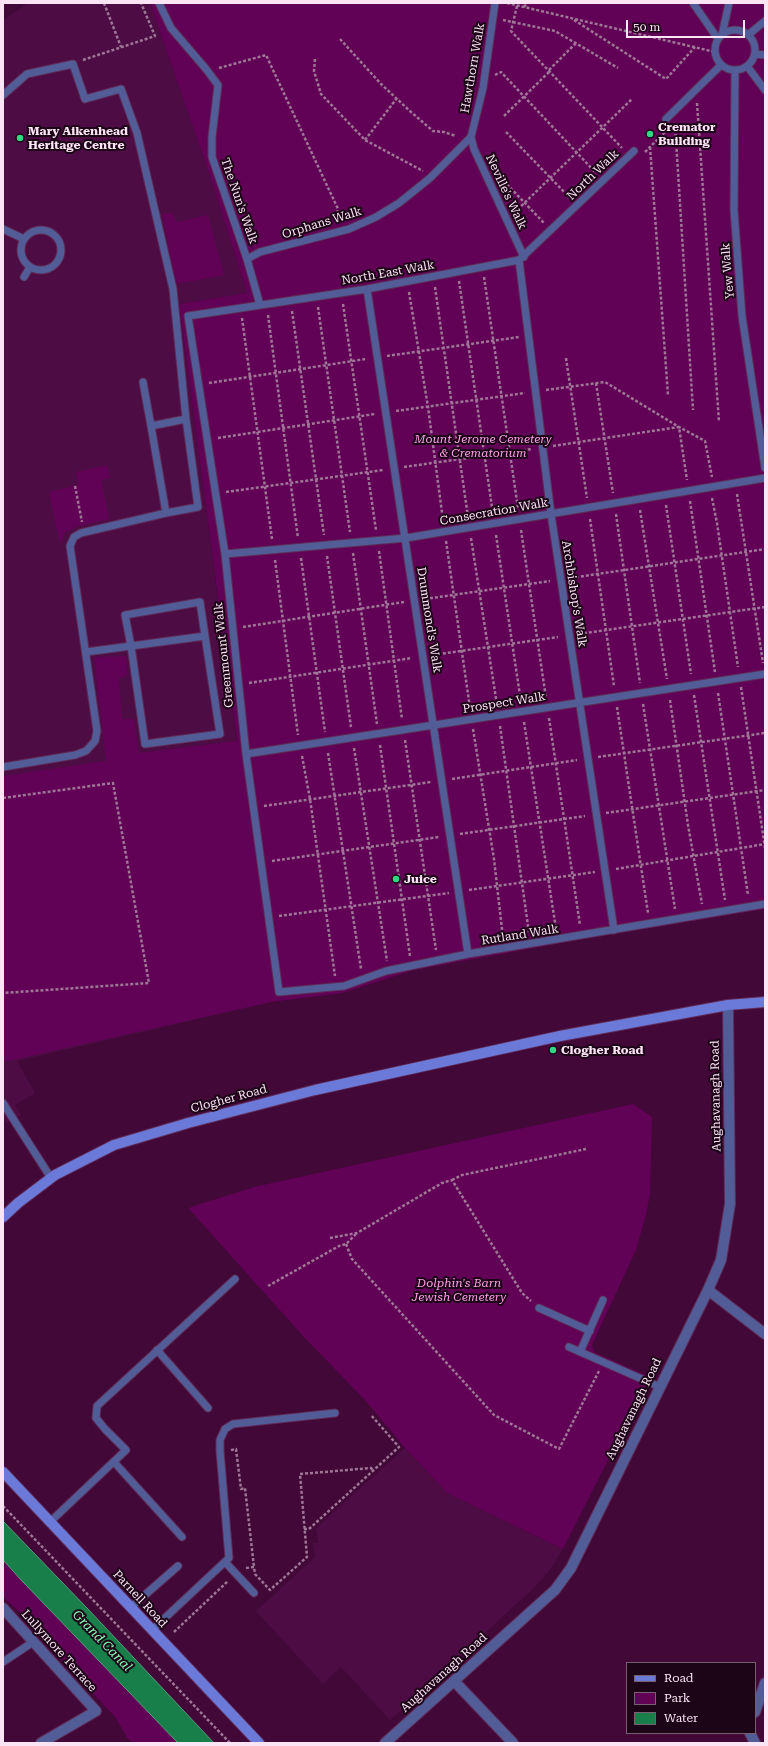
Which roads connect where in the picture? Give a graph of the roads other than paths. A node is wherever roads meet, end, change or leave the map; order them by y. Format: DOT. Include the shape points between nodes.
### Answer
graph roads {
  1 [pos="159,3"];
  2 [pos="495,3"];
  3 [pos="693,3"];
  4 [pos="729,3"];
  5 [pos="765,21"];
  6 [pos="748,35"];
  7 [pos="720,37"];
  8 [pos="754,54"];
  9 [pos="765,55"];
  10 [pos="721,65"];
  11 [pos="747,66"];
  12 [pos="735,70"];
  13 [pos="765,90"];
  14 [pos="3,95"];
  15 [pos="667,118"];
  16 [pos="471,137"];
  17 [pos="632,153"];
  18 [pos="3,229"];
  19 [pos="24,239"];
  20 [pos="522,258"];
  21 [pos="247,259"];
  22 [pos="30,267"];
  23 [pos="24,277"];
  24 [pos="367,290"];
  25 [pos="263,304"];
  26 [pos="188,316"];
  27 [pos="143,382"];
  28 [pos="186,419"];
  29 [pos="150,426"];
  30 [pos="763,444"];
  31 [pos="765,468"];
  32 [pos="765,478"];
  33 [pos="166,513"];
  34 [pos="551,514"];
  35 [pos="406,538"];
  36 [pos="225,554"];
  37 [pos="205,636"];
  38 [pos="131,646"];
  39 [pos="86,652"];
  40 [pos="765,674"];
  41 [pos="580,703"];
  42 [pos="434,725"];
  43 [pos="246,754"];
  44 [pos="3,767"];
  45 [pos="765,904"];
  46 [pos="614,930"];
  47 [pos="468,954"];
  48 [pos="279,992"];
  49 [pos="765,1002"];
  50 [pos="728,1005"];
  51 [pos="3,1103"];
  52 [pos="51,1178"];
  53 [pos="3,1217"];
  54 [pos="235,1279"];
  55 [pos="708,1290"];
  56 [pos="603,1300"];
  57 [pos="538,1308"];
  58 [pos="590,1331"];
  59 [pos="765,1334"];
  60 [pos="569,1347"];
  61 [pos="157,1350"];
  62 [pos="580,1352"];
  63 [pos="660,1387"];
  64 [pos="208,1408"];
  65 [pos="335,1413"];
  66 [pos="114,1462"];
  67 [pos="3,1472"];
  68 [pos="50,1522"];
  69 [pos="182,1537"];
  70 [pos="225,1562"];
  71 [pos="178,1566"];
  72 [pos="254,1593"];
  73 [pos="3,1608"];
  74 [pos="130,1608"];
  75 [pos="152,1630"];
  76 [pos="32,1642"];
  77 [pos="3,1662"];
  78 [pos="455,1682"];
  79 [pos="765,1683"];
  80 [pos="756,1709"];
  81 [pos="750,1734"];
  82 [pos="41,1743"];
  83 [pos="258,1743"];
  84 [pos="385,1743"];
  85 [pos="513,1743"];
  86 [pos="755,1743"];
  1 -- 21 [label="lane, The Nun's Walk" via="171,28 218,85 212,157"];
  2 -- 16 [label="lane, Hawthorn Walk" via="486,72"];
  3 -- 7 [label="lane"];
  4 -- 7 [label="lane"];
  5 -- 6 [label="lane"];
  6 -- 7 [label="lane" via="737,30"];
  6 -- 8 [label="lane" via="755,48"];
  7 -- 10 [label="lane" via="715,52"];
  8 -- 9 [label="lane"];
  8 -- 11 [label="lane"];
  10 -- 12 [label="lane"];
  10 -- 15 [label="lane"];
  11 -- 12 [label="lane"];
  11 -- 13 [label="lane"];
  12 -- 30 [label="lane, Yew Walk" via="734,210 742,316"];
  14 -- 28 [label="lane" via="27,74 73,64 85,99 121,89 137,133 173,289"];
  16 -- 20 [label="lane, Neville's Walk"];
  16 -- 21 [label="lane, Orphans Walk" via="399,204 376,217 344,230 260,252"];
  17 -- 20 [label="lane, North Walk"];
  18 -- 19 [label="lane"];
  19 -- 22 [label="lane" via="22,255"];
  19 -- 22 [label="lane" via="30,233 46,230 53,233 60,243 60,256 55,264 41,270"];
  20 -- 24 [label="lane, North East Walk"];
  20 -- 34 [label="lane, Archbishop's Walk"];
  21 -- 25 [label="lane, The Nun's Walk"];
  22 -- 23 [label="lane"];
  24 -- 25 [label="lane, North East Walk"];
  24 -- 35 [label="lane, Drummond's Walk"];
  25 -- 26 [label="lane, North East Walk"];
  26 -- 36 [label="lane, Greenmount Walk"];
  27 -- 29 [label="lane"];
  28 -- 29 [label="lane"];
  28 -- 33 [label="lane" via="198,507"];
  29 -- 33 [label="lane"];
  30 -- 31 [label="lane, Yew Walk"];
  32 -- 34 [label="lane, Consecration Walk"];
  33 -- 39 [label="lane" via="84,532 74,537 70,546"];
  34 -- 35 [label="lane, Consecration Walk"];
  34 -- 41 [label="lane, Archbishop's Walk"];
  35 -- 36 [label="lane, Consecration Walk"];
  35 -- 42 [label="lane, Drummond's Walk"];
  36 -- 43 [label="lane, Greenmount Walk"];
  37 -- 38 [label="lane"];
  37 -- 38 [label="lane" via="200,602 125,615"];
  37 -- 38 [label="lane" via="220,734 145,744"];
  38 -- 39 [label="lane"];
  39 -- 44 [label="lane" via="98,731 95,741 86,751 75,755"];
  40 -- 41 [label="lane, Prospect Walk"];
  41 -- 42 [label="lane, Prospect Walk"];
  41 -- 46 [label="lane, Archbishop's Walk"];
  42 -- 43 [label="lane, Prospect Walk"];
  42 -- 47 [label="lane, Drummond's Walk"];
  43 -- 48 [label="lane, Greenmount Walk"];
  45 -- 46 [label="lane, Rutland Walk"];
  46 -- 47 [label="lane, Rutland Walk"];
  47 -- 48 [label="lane, Rutland Walk" via="388,971 344,986"];
  49 -- 50 [label="street, Clogher Road"];
  50 -- 52 [label="street, Clogher Road" via="560,1036 308,1092 114,1145"];
  50 -- 55 [label="street, Aughavanagh Road" via="730,1204 721,1260"];
  51 -- 52 [label="lane"];
  52 -- 53 [label="street, Clogher Road"];
  54 -- 61 [label="lane"];
  55 -- 59 [label="street"];
  55 -- 63 [label="street, Aughavanagh Road"];
  56 -- 58 [label="lane"];
  57 -- 58 [label="lane"];
  58 -- 62 [label="lane"];
  60 -- 62 [label="lane"];
  61 -- 64 [label="lane"];
  61 -- 66 [label="lane" via="97,1406 96,1418 126,1450"];
  62 -- 63 [label="lane"];
  63 -- 78 [label="street, Aughavanagh Road" via="571,1568 555,1590"];
  65 -- 70 [label="lane" via="233,1424 225,1429 220,1440 229,1558"];
  66 -- 68 [label="lane"];
  66 -- 69 [label="lane"];
  67 -- 68 [label="street, Parnell Road"];
  68 -- 74 [label="street, Parnell Road"];
  70 -- 72 [label="lane"];
  70 -- 75 [label="lane"];
  71 -- 74 [label="lane"];
  73 -- 76 [label="street, Lullymore Terrace"];
  74 -- 75 [label="street, Parnell Road"];
  75 -- 83 [label="street, Parnell Road"];
  76 -- 77 [label="lane"];
  76 -- 82 [label="street, Lullymore Terrace" via="96,1711"];
  78 -- 84 [label="street, Aughavanagh Road"];
  78 -- 85 [label="street"];
  79 -- 80 [label="street"];
  81 -- 86 [label="street"];
}
